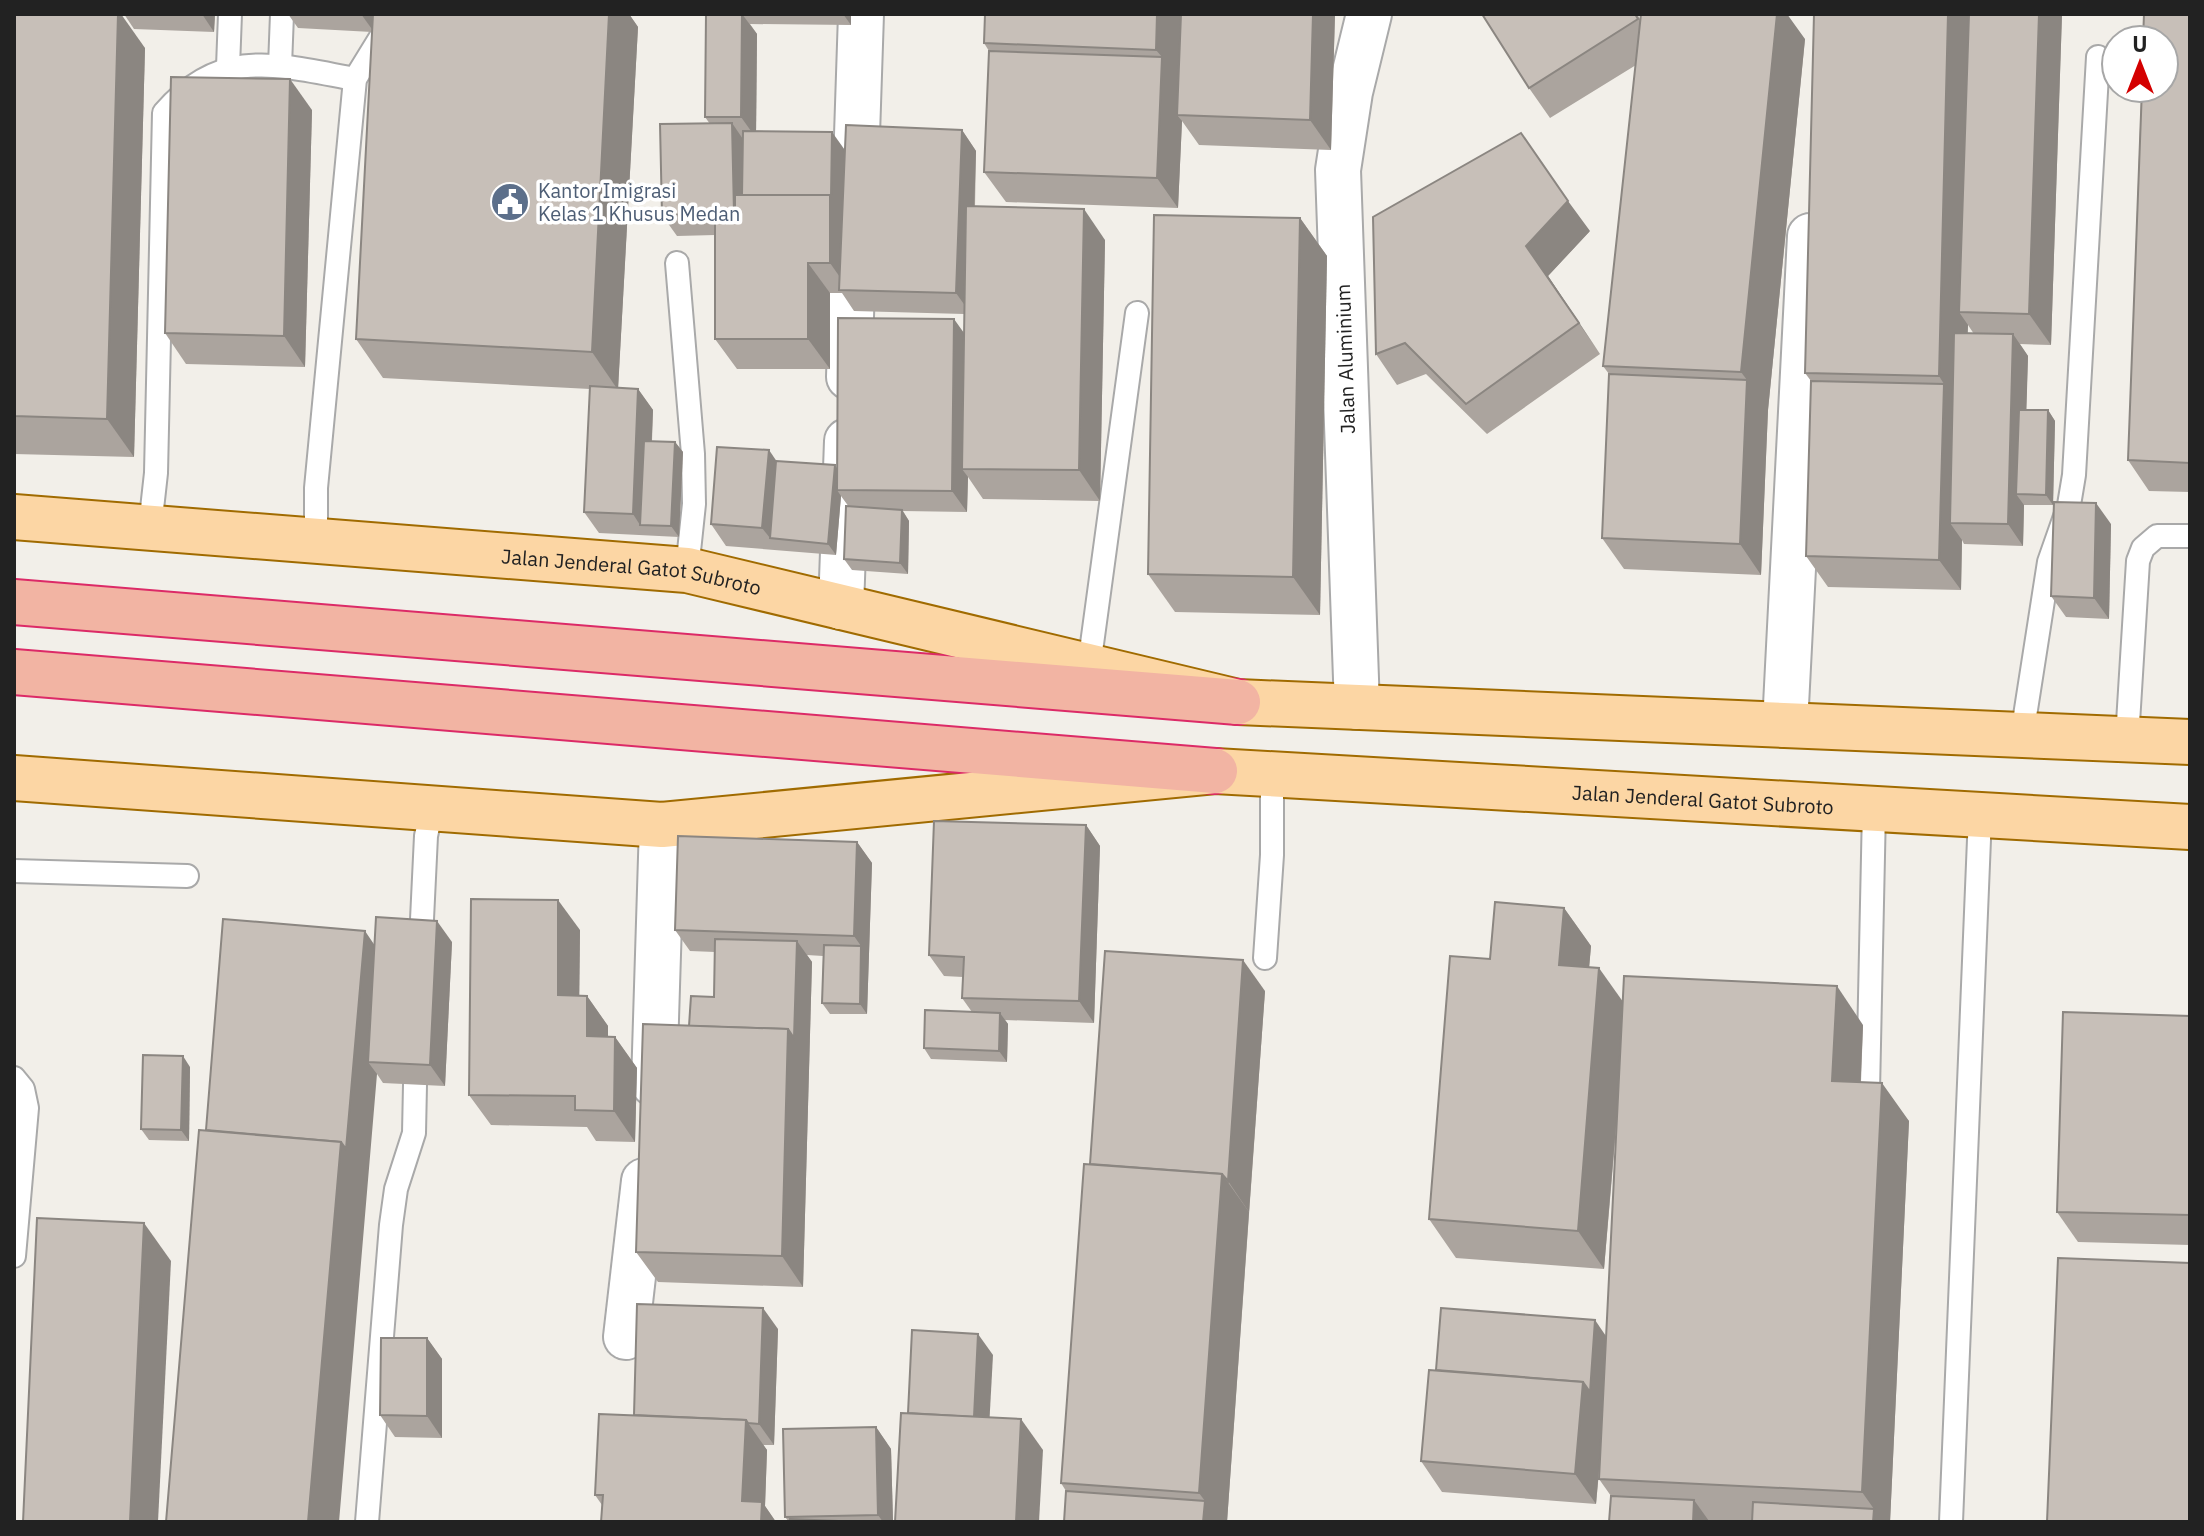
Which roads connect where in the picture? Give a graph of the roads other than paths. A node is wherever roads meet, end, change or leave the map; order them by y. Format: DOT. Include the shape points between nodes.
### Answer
graph roads {
  1 [pos="230,14"];
  2 [pos="282,14"];
  3 [pos="395,14"];
  4 [pos="861,14"];
  5 [pos="1369,14"];
  6 [pos="2098,57"];
  7 [pos="280,66"];
  8 [pos="228,67"];
  9 [pos="355,79"];
  10 [pos="1812,204"];
  11 [pos="677,263"];
  12 [pos="1137,313"];
  13 [pos="14,517"];
  14 [pos="150,527"];
  15 [pos="2190,536"];
  16 [pos="316,541"];
  17 [pos="687,570"];
  18 [pos="14,602"];
  19 [pos="841,607"];
  20 [pos="1089,666"];
  21 [pos="14,672"];
  22 [pos="1238,702"];
  23 [pos="1357,707"];
  24 [pos="1785,725"];
  25 [pos="2022,735"];
  26 [pos="2127,739"];
  27 [pos="2190,742"];
  28 [pos="1215,771"];
  29 [pos="1272,773"];
  30 [pos="14,778"];
  31 [pos="432,808"];
  32 [pos="1874,809"];
  33 [pos="1980,815"];
  34 [pos="662,825"];
  35 [pos="2190,827"];
  36 [pos="14,871"];
  37 [pos="187,876"];
  38 [pos="421,940"];
  39 [pos="1265,958"];
  40 [pos="14,1078"];
  41 [pos="415,1085"];
  42 [pos="1868,1091"];
  43 [pos="14,1256"];
  44 [pos="626,1337"];
  45 [pos="367,1522"];
  46 [pos="1951,1522"];
  1 -- 8 [label="lane"];
  2 -- 7 [label="lane"];
  3 -- 9 [label="lane"];
  4 -- 19 [label="street"];
  5 -- 23 [label="street, Jalan Aluminium" via="1338,170"];
  6 -- 25 [label="lane" via="2074,475 2049,562"];
  7 -- 8 [label="lane"];
  7 -- 9 [label="lane"];
  8 -- 14 [label="lane" via="195,85 164,113 156,473"];
  9 -- 16 [label="lane" via="316,488"];
  10 -- 24 [label="street"];
  11 -- 17 [label="lane" via="693,454"];
  12 -- 20 [label="lane"];
  13 -- 14 [label="main road, Jalan Jenderal Gatot Subroto"];
  14 -- 16 [label="main road, Jalan Jenderal Gatot Subroto"];
  15 -- 26 [label="lane" via="2157,536 2138,561"];
  16 -- 17 [label="main road, Jalan Jenderal Gatot Subroto"];
  17 -- 19 [label="main road, Jalan Jenderal Gatot Subroto"];
  18 -- 22 [label="highway, Jalan Jenderal Gatot Subroto"];
  19 -- 20 [label="main road, Jalan Jenderal Gatot Subroto"];
  20 -- 22 [label="main road, Jalan Jenderal Gatot Subroto"];
  21 -- 28 [label="highway, Jalan Jenderal Gatot Subroto"];
  22 -- 23 [label="main road, Jalan Jenderal Gatot Subroto"];
  23 -- 24 [label="main road, Jalan Jenderal Gatot Subroto"];
  24 -- 25 [label="main road, Jalan Jenderal Gatot Subroto"];
  25 -- 26 [label="main road, Jalan Jenderal Gatot Subroto"];
  26 -- 27 [label="main road, Jalan Jenderal Gatot Subroto"];
  28 -- 29 [label="main road, Jalan Jenderal Gatot Subroto"];
  28 -- 34 [label="main road, Jalan Jenderal Gatot Subroto"];
  29 -- 32 [label="main road, Jalan Jenderal Gatot Subroto"];
  29 -- 39 [label="lane"];
  30 -- 31 [label="main road, Jalan Jenderal Gatot Subroto"];
  31 -- 34 [label="main road, Jalan Jenderal Gatot Subroto"];
  31 -- 38 [label="lane"];
  32 -- 33 [label="main road, Jalan Jenderal Gatot Subroto"];
  32 -- 42 [label="lane"];
  33 -- 35 [label="main road, Jalan Jenderal Gatot Subroto"];
  33 -- 46 [label="lane"];
  34 -- 44 [label="street" via="649,1134"];
  36 -- 37 [label="lane"];
  40 -- 43 [label="lane" via="27,1108"];
  41 -- 45 [label="lane" via="414,1133 391,1225"];
}
